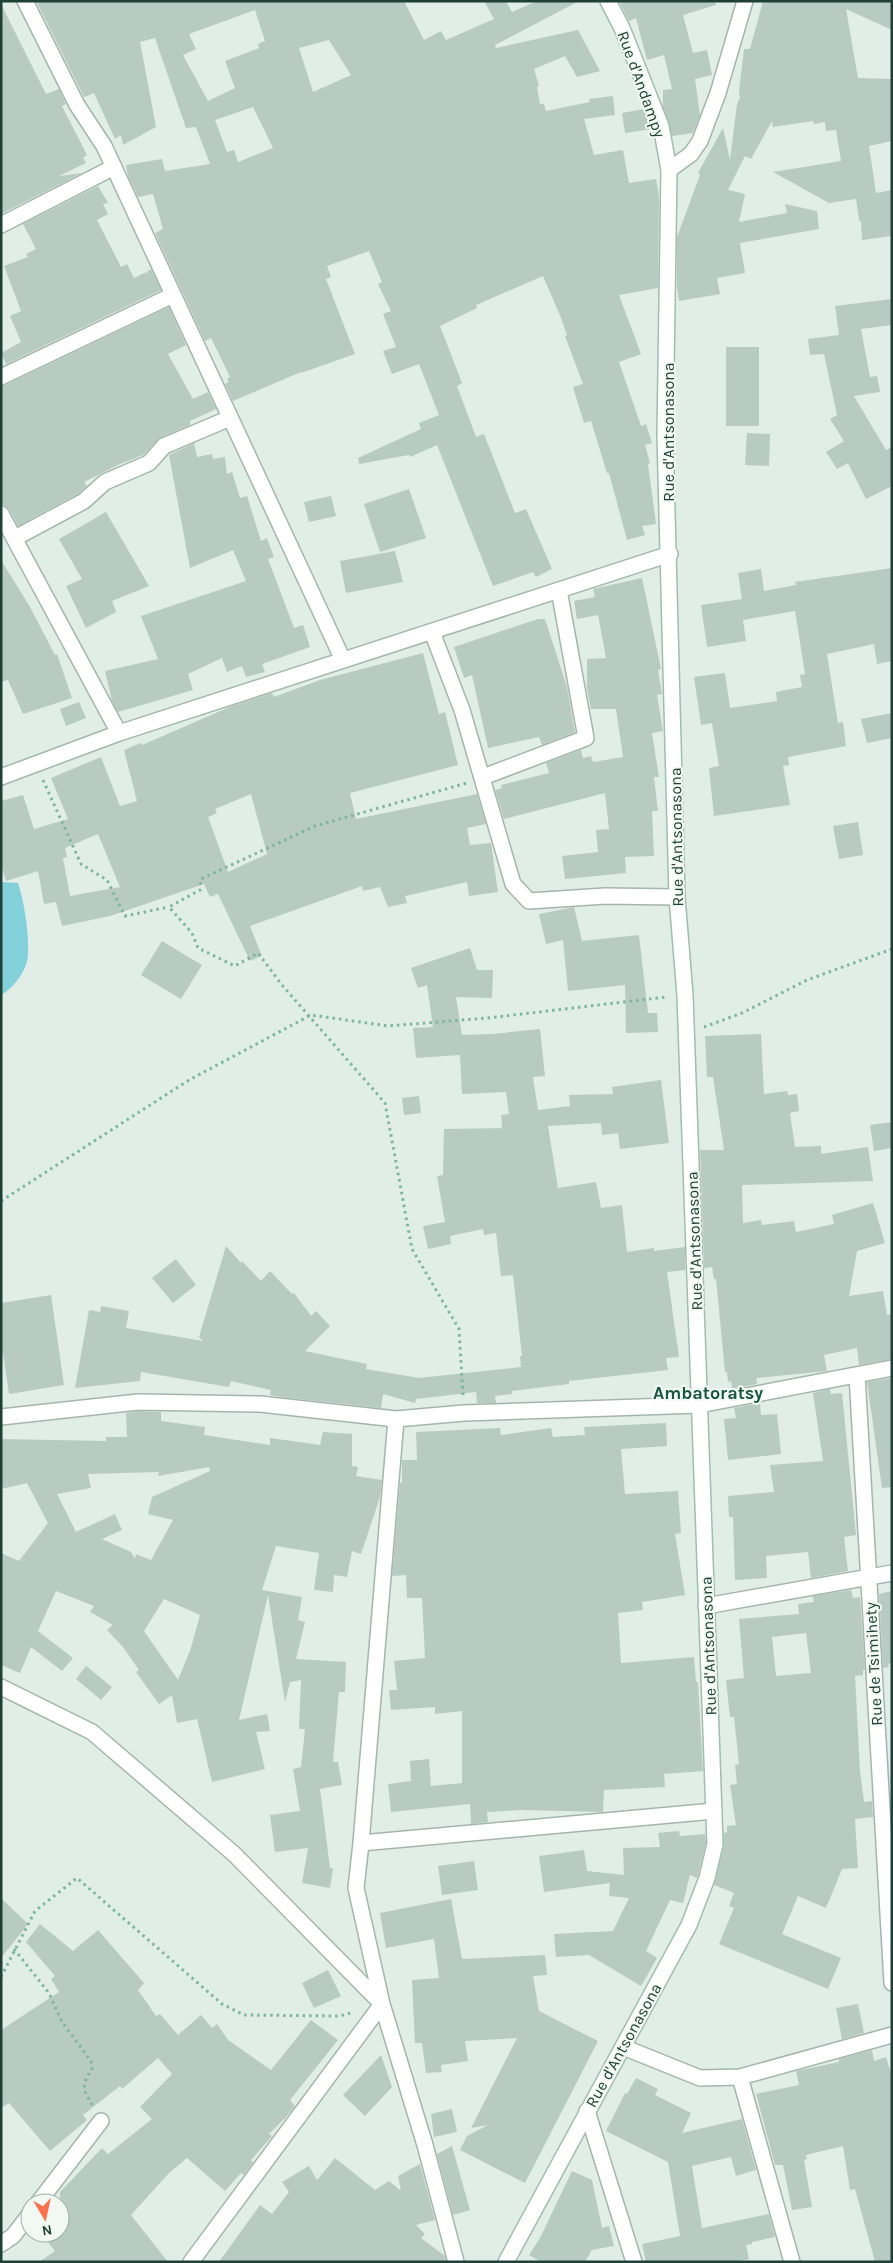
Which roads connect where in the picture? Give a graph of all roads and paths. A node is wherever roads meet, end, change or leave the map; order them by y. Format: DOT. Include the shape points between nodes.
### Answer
graph roads {
  1 [pos="25,1"];
  2 [pos="608,1"];
  3 [pos="745,1"];
  4 [pos="114,167"];
  5 [pos="669,170"];
  6 [pos="1,225"];
  7 [pos="173,295"];
  8 [pos="1,377"];
  9 [pos="230,418"];
  10 [pos="1,514"];
  11 [pos="15,538"];
  12 [pos="670,554"];
  13 [pos="559,590"];
  14 [pos="432,632"];
  15 [pos="343,660"];
  16 [pos="119,733"];
  17 [pos="36,764"];
  18 [pos="1,777"];
  19 [pos="483,777"];
  20 [pos="677,897"];
  21 [pos="169,907"];
  22 [pos="892,949"];
  23 [pos="685,995"];
  24 [pos="311,1016"];
  25 [pos="686,1033"];
  26 [pos="1,1201"];
  27 [pos="892,1368"];
  28 [pos="857,1375"];
  29 [pos="699,1404"];
  30 [pos="464,1413"];
  31 [pos="1,1417"];
  32 [pos="396,1419"];
  33 [pos="892,1573"];
  34 [pos="868,1577"];
  35 [pos="706,1606"];
  36 [pos="1,1686"];
  37 [pos="714,1811"];
  38 [pos="361,1842"];
  39 [pos="14,1949"];
  40 [pos="1,1977"];
  41 [pos="892,1983"];
  42 [pos="382,2004"];
  43 [pos="892,2035"];
  44 [pos="623,2047"];
  45 [pos="740,2077"];
  46 [pos="587,2110"];
  47 [pos="102,2121"];
  48 [pos="46,2193"];
  49 [pos="20,2227"];
  50 [pos="1,2244"];
  51 [pos="192,2262"];
  52 [pos="456,2262"];
  53 [pos="506,2262"];
  54 [pos="634,2262"];
  55 [pos="792,2262"];
  1 -- 4 [label="street" via="77,105"];
  2 -- 5 [label="street, Rue d'Andampy" via="661,126"];
  3 -- 5 [label="street" via="700,141 691,154"];
  4 -- 6 [label="street"];
  4 -- 7 [label="street"];
  5 -- 12 [label="street, Rue d'Antsonasona" via="666,436"];
  7 -- 8 [label="street"];
  7 -- 9 [label="street"];
  9 -- 11 [label="street" via="164,446 149,463 105,482 84,501"];
  9 -- 15 [label="street"];
  10 -- 11 [label="street"];
  11 -- 16 [label="street"];
  12 -- 13 [label="street"];
  12 -- 20 [label="street, Rue d'Antsonasona"];
  13 -- 14 [label="street"];
  13 -- 19 [label="street" via="586,738"];
  14 -- 15 [label="street"];
  14 -- 19 [label="street"];
  15 -- 16 [label="street"];
  16 -- 17 [label="street"];
  17 -- 18 [label="street"];
  17 -- 21 [label="path" via="81,864 107,880 125,916"];
  19 -- 20 [label="street" via="513,884 529,901 605,896"];
  19 -- 21 [label="path" via="315,826 200,879 200,890"];
  20 -- 23 [label="street, Rue d'Antsonasona"];
  21 -- 24 [label="path" via="192,933 198,948 235,966 258,953"];
  22 -- 25 [label="path" via="807,980 742,1013"];
  23 -- 24 [label="path" via="388,1026"];
  23 -- 25 [label="street, Rue d'Antsonasona"];
  24 -- 26 [label="path" via="189,1080"];
  24 -- 30 [label="path" via="385,1102 412,1249 459,1329"];
  25 -- 29 [label="street, Rue d'Antsonasona"];
  27 -- 28 [label="street"];
  28 -- 29 [label="street"];
  28 -- 34 [label="street, Rue de Tsimihety"];
  29 -- 30 [label="street"];
  29 -- 35 [label="street, Rue d'Antsonasona"];
  30 -- 32 [label="street"];
  31 -- 32 [label="street" via="138,1402 260,1404"];
  32 -- 38 [label="street"];
  33 -- 34 [label="street"];
  34 -- 35 [label="street"];
  34 -- 41 [label="street, Rue de Tsimihety"];
  35 -- 37 [label="street, Rue d'Antsonasona"];
  36 -- 42 [label="street" via="92,1732 234,1854"];
  37 -- 38 [label="street"];
  37 -- 44 [label="street, Rue d'Antsonasona" via="715,1844 708,1878 689,1925"];
  38 -- 42 [label="street" via="356,1888"];
  39 -- 40 [label="path"];
  39 -- 42 [label="path" via="35,1911 77,1878 222,2004 244,2015 340,2016"];
  39 -- 47 [label="path" via="49,1993 62,2022 91,2061 92,2069 83,2090"];
  42 -- 51 [label="street"];
  42 -- 52 [label="street"];
  43 -- 45 [label="street"];
  44 -- 45 [label="street" via="700,2078"];
  44 -- 46 [label="street, Rue d'Antsonasona"];
  45 -- 55 [label="street"];
  46 -- 53 [label="street, Rue d'Antsonasona"];
  46 -- 54 [label="street"];
  47 -- 48 [label="street"];
  49 -- 50 [label="street"];
}
